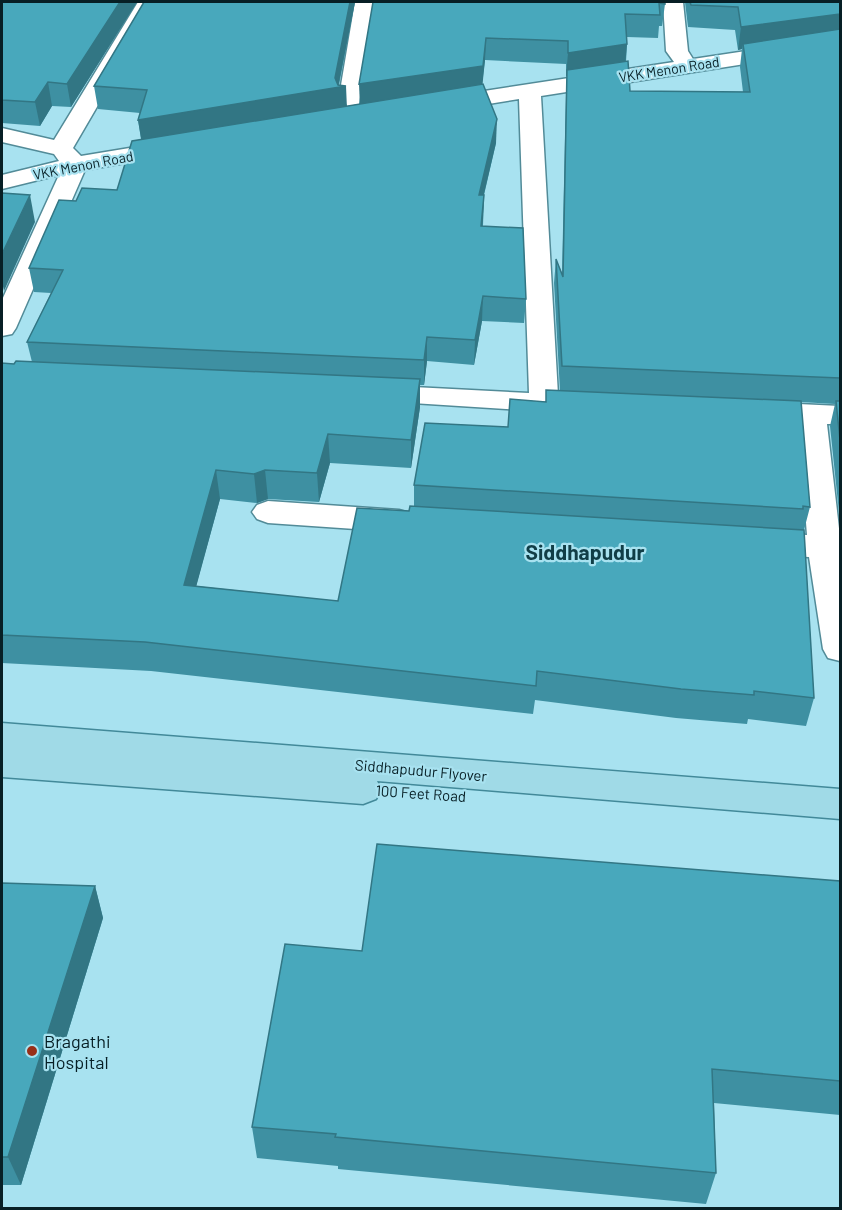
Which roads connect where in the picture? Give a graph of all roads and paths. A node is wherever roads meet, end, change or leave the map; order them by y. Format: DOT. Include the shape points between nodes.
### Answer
graph roads {
  1 [pos="148,2"];
  2 [pos="365,2"];
  3 [pos="673,2"];
  4 [pos="840,28"];
  5 [pos="840,43"];
  6 [pos="682,58"];
  7 [pos="530,91"];
  8 [pos="349,102"];
  9 [pos="2,135"];
  10 [pos="190,136"];
  11 [pos="68,157"];
  12 [pos="2,162"];
  13 [pos="2,182"];
  14 [pos="2,328"];
  15 [pos="343,393"];
  16 [pos="544,402"];
  17 [pos="579,404"];
  18 [pos="730,410"];
  19 [pos="826,414"];
  20 [pos="268,512"];
  21 [pos="434,523"];
  22 [pos="729,542"];
  23 [pos="832,548"];
  24 [pos="840,649"];
  25 [pos="2,720"];
  26 [pos="2,737"];
  27 [pos="2,763"];
  28 [pos="840,785"];
  29 [pos="840,804"];
  30 [pos="840,823"];
  1 -- 11 [label="street"];
  2 -- 8 [label="street"];
  3 -- 6 [label="street"];
  4 -- 6 [label="street, VKK Menon Road"];
  5 -- 6 [label="street, VKK Menon Road"];
  6 -- 7 [label="street, VKK Menon Road"];
  6 -- 8 [label="street, VKK Menon Road"];
  7 -- 8 [label="street, VKK Menon Road" via="283,121"];
  7 -- 16 [label="street"];
  9 -- 11 [label="street"];
  10 -- 11 [label="street, VKK Menon Road"];
  11 -- 12 [label="street, VKK Menon Road"];
  11 -- 13 [label="street, VKK Menon Road"];
  11 -- 14 [label="street"];
  15 -- 16 [label="street"];
  16 -- 17 [label="street"];
  18 -- 19 [label="street"];
  19 -- 23 [label="street"];
  20 -- 21 [label="street"];
  22 -- 23 [label="street"];
  23 -- 24 [label="street"];
  25 -- 28 [label="main road"];
  26 -- 29 [label="main road, Siddhapudur Flyover"];
  27 -- 30 [label="main road, 100 Feet Road"];
}
